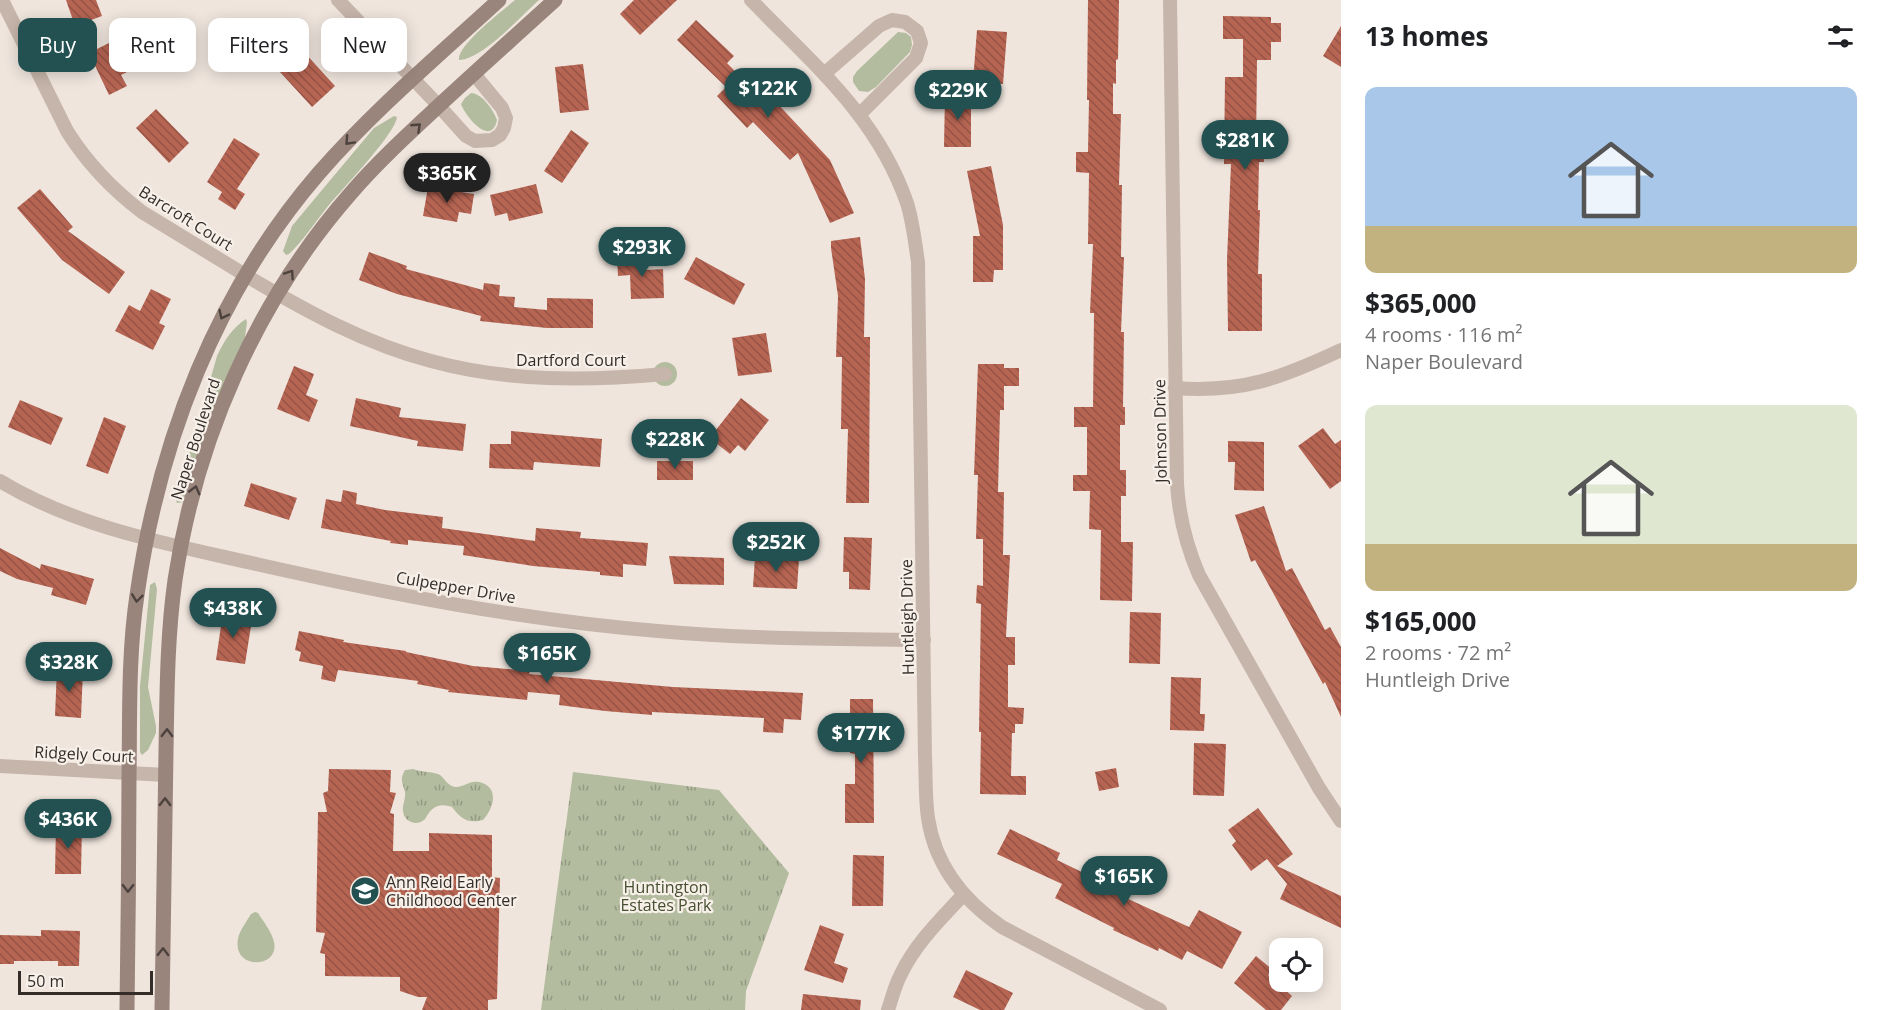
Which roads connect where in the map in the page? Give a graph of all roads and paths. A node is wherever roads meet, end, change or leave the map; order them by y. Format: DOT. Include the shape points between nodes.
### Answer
graph roads {
  1 [pos="2,0"];
  2 [pos="338,0"];
  3 [pos="499,0"];
  4 [pos="555,0"];
  5 [pos="751,0"];
  6 [pos="1170,0"];
  7 [pos="474,74"];
  8 [pos="824,74"];
  9 [pos="412,79"];
  10 [pos="440,106"];
  11 [pos="860,114"];
  12 [pos="246,275"];
  13 [pos="277,293"];
  14 [pos="1341,350"];
  15 [pos="665,374"];
  16 [pos="1175,388"];
  17 [pos="0,481"];
  18 [pos="146,540"];
  19 [pos="182,547"];
  20 [pos="924,639"];
  21 [pos="0,766"];
  22 [pos="129,773"];
  23 [pos="166,775"];
  24 [pos="1341,821"];
  25 [pos="963,895"];
  26 [pos="127,1010"];
  27 [pos="162,1010"];
  28 [pos="888,1010"];
  29 [pos="1160,1010"];
  1 -- 12 [label="street, Barcroft Court" via="78,149 100,175 142,212"];
  2 -- 9 [label="street"];
  3 -- 9 [label="main road, Naper Boulevard"];
  4 -- 7 [label="main road, Naper Boulevard"];
  5 -- 8 [label="street, Huntleigh Drive"];
  6 -- 16 [label="street, Johnson Drive"];
  7 -- 10 [label="main road, Naper Boulevard"];
  7 -- 10 [label="street" via="502,108 506,118 500,135 475,141"];
  8 -- 11 [label="street, Huntleigh Drive"];
  8 -- 11 [label="street" via="879,26 892,20 905,22 917,31 921,43 916,58"];
  9 -- 10 [label="street"];
  9 -- 12 [label="main road, Naper Boulevard, one-way" via="319,174"];
  13 -- 10 [label="main road, Naper Boulevard, one-way" via="350,194"];
  11 -- 20 [label="street, Huntleigh Drive" via="897,179 911,220 918,262"];
  12 -- 13 [label="street, Barcroft Court"];
  12 -- 18 [label="main road, Naper Boulevard, one-way" via="210,343 180,414"];
  13 -- 15 [label="street, Dartford Court" via="360,337 466,369 556,379"];
  19 -- 13 [label="main road, Naper Boulevard, one-way" via="213,432 248,345"];
  14 -- 16 [label="street" via="1295,371 1245,386"];
  16 -- 24 [label="street, Johnson Drive" via="1178,502 1190,554"];
  17 -- 18 [label="street, Culpepper Drive" via="63,513"];
  18 -- 19 [label="street, Culpepper Drive"];
  18 -- 22 [label="main road, Naper Boulevard, one-way" via="132,660"];
  19 -- 20 [label="street, Culpepper Drive" via="390,593 546,619 703,634"];
  23 -- 19 [label="main road, Naper Boulevard, one-way" via="170,622"];
  20 -- 25 [label="street, Huntleigh Drive" via="928,816 940,858"];
  21 -- 22 [label="street, Ridgely Court"];
  22 -- 23 [label="street, Ridgely Court"];
  22 -- 26 [label="main road, Naper Boulevard, one-way"];
  27 -- 23 [label="main road, Naper Boulevard, one-way"];
  25 -- 28 [label="street" via="917,945 900,975"];
  25 -- 29 [label="street, Huntleigh Drive" via="1002,927"];
}
